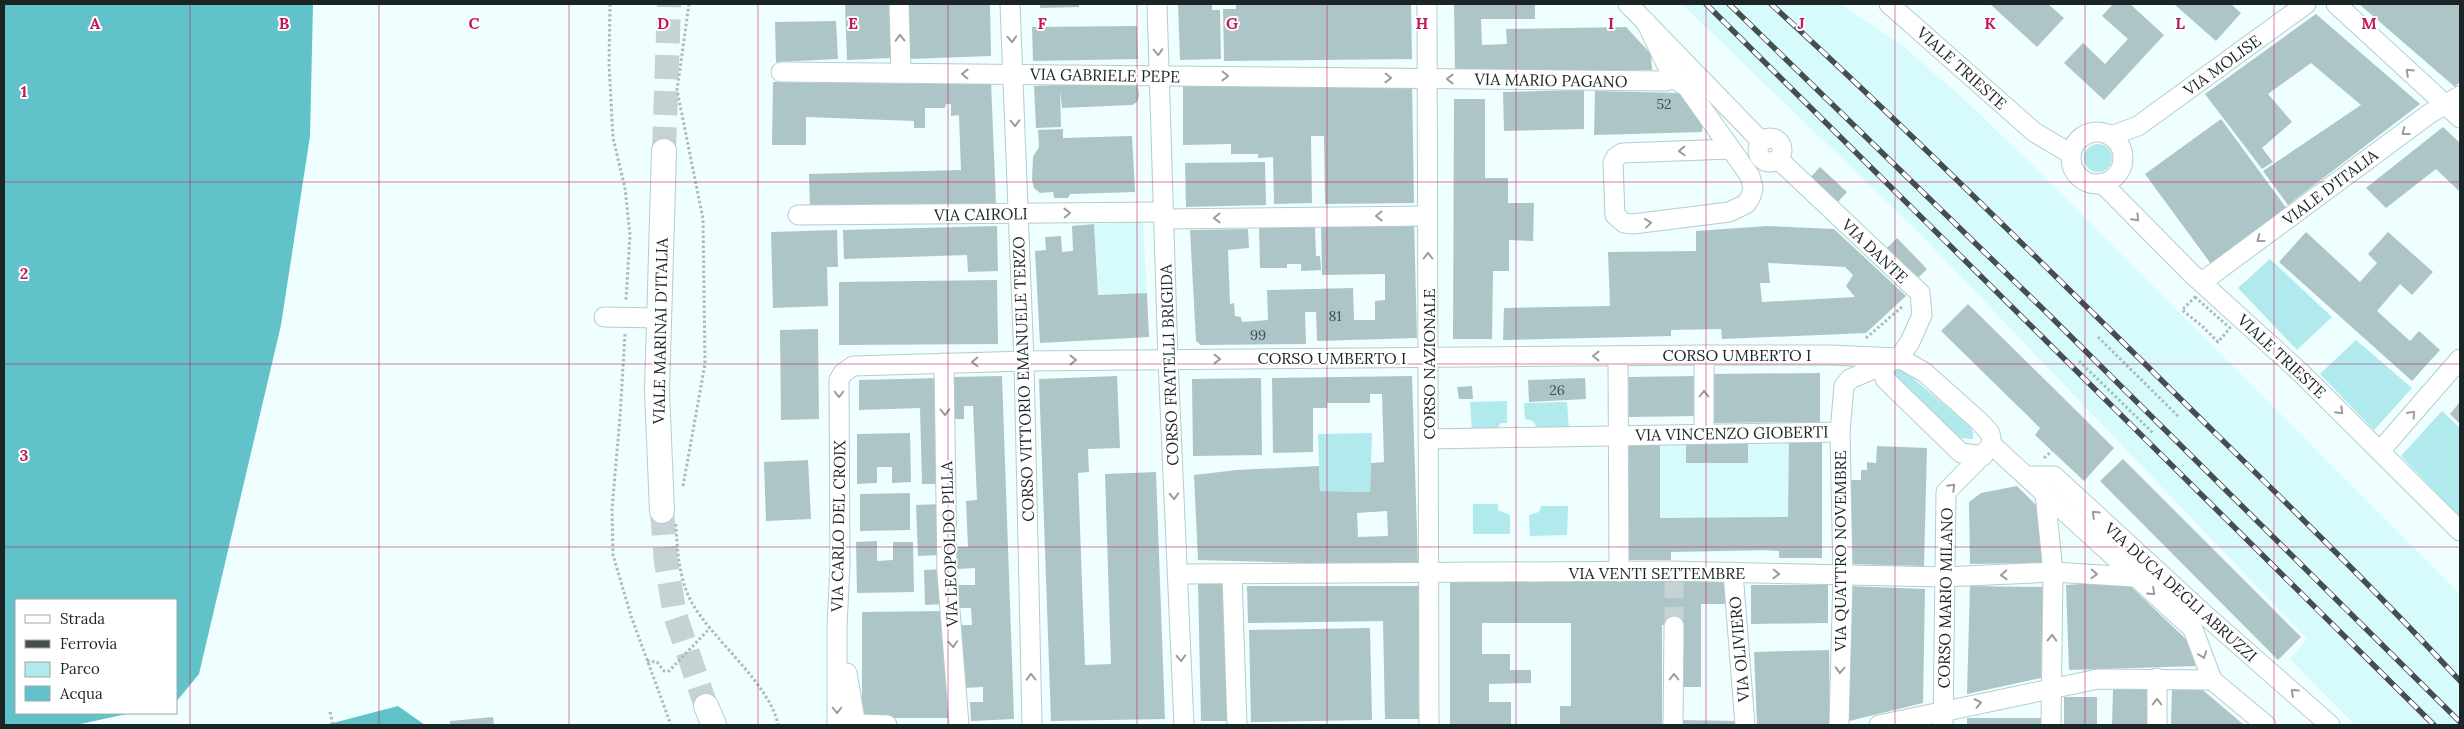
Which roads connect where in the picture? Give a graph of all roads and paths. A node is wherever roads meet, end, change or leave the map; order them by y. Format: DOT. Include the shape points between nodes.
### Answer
graph roads {
  1 [pos="610,4"];
  2 [pos="689,4"];
  3 [pos="899,4"];
  4 [pos="1010,4"];
  5 [pos="1157,4"];
  6 [pos="1428,4"];
  7 [pos="1628,4"];
  8 [pos="1889,4"];
  9 [pos="2306,4"];
  10 [pos="2336,4"];
  11 [pos="1646,22"];
  12 [pos="782,72"];
  13 [pos="901,73"];
  14 [pos="1013,74"];
  15 [pos="1159,76"];
  16 [pos="1673,78"];
  17 [pos="1428,79"];
  18 [pos="2453,100"];
  19 [pos="2460,118"];
  20 [pos="2138,126"];
  21 [pos="2111,136"];
  22 [pos="2076,146"];
  23 [pos="1731,149"];
  24 [pos="664,151"];
  25 [pos="2122,153"];
  26 [pos="1768,154"];
  27 [pos="1746,171"];
  28 [pos="2102,183"];
  29 [pos="1018,213"];
  30 [pos="1164,215"];
  31 [pos="798,216"];
  32 [pos="1428,216"];
  33 [pos="2202,282"];
  34 [pos="1922,315"];
  35 [pos="604,317"];
  36 [pos="625,317"];
  37 [pos="659,318"];
  38 [pos="2202,326"];
  39 [pos="2098,336"];
  40 [pos="1859,341"];
  41 [pos="1704,355"];
  42 [pos="1618,356"];
  43 [pos="1428,358"];
  44 [pos="2460,359"];
  45 [pos="1168,360"];
  46 [pos="1024,361"];
  47 [pos="2079,361"];
  48 [pos="1891,362"];
  49 [pos="944,363"];
  50 [pos="885,364"];
  51 [pos="2178,416"];
  52 [pos="1840,432"];
  53 [pos="1704,433"];
  54 [pos="2153,433"];
  55 [pos="1621,435"];
  56 [pos="1429,439"];
  57 [pos="1988,451"];
  58 [pos="2380,451"];
  59 [pos="2026,476"];
  60 [pos="2045,494"];
  61 [pos="681,496"];
  62 [pos="670,513"];
  63 [pos="2460,531"];
  64 [pos="1619,572"];
  65 [pos="1733,572"];
  66 [pos="2053,572"];
  67 [pos="1178,574"];
  68 [pos="1429,574"];
  69 [pos="1232,575"];
  70 [pos="840,576"];
  71 [pos="1843,576"];
  72 [pos="1945,577"];
  73 [pos="2135,577"];
  74 [pos="1674,626"];
  75 [pos="710,628"];
  76 [pos="647,661"];
  77 [pos="2157,678"];
  78 [pos="2212,680"];
  79 [pos="2052,687"];
  80 [pos="330,712"];
  81 [pos="1944,718"];
  82 [pos="333,725"];
  83 [pos="671,725"];
  84 [pos="778,725"];
  85 [pos="837,725"];
  86 [pos="856,725"];
  87 [pos="887,725"];
  88 [pos="959,725"];
  89 [pos="1032,725"];
  90 [pos="1184,725"];
  91 [pos="1237,725"];
  92 [pos="1430,725"];
  93 [pos="1673,725"];
  94 [pos="1745,725"];
  95 [pos="1839,725"];
  96 [pos="1879,725"];
  97 [pos="2051,725"];
  98 [pos="2156,725"];
  99 [pos="2266,725"];
  100 [pos="2330,725"];
  1 -- 36 [label="path" via="612,138 625,188 630,235"];
  2 -- 61 [label="path" via="677,90 703,219 705,364"];
  13 -- 3 [label="street, one-way"];
  4 -- 14 [label="street, CORSO VITTORIO EMANUELE TERZO, one-way"];
  5 -- 15 [label="street, CORSO FRATELLI BRIGIDA, one-way"];
  6 -- 17 [label="street, CORSO NAZIONALE"];
  7 -- 11 [label="street, VIA DANTE"];
  8 -- 22 [label="street, VIALE TRIESTE" via="2034,132"];
  9 -- 20 [label="street, VIA MOLISE"];
  18 -- 10 [label="street, one-way"];
  11 -- 16 [label="street, VIA DANTE"];
  11 -- 26 [label="street, VIA DANTE"];
  12 -- 13 [label="street, VIA GABRIELE PEPE"];
  14 -- 13 [label="street, VIA GABRIELE PEPE, one-way"];
  14 -- 15 [label="street, VIA GABRIELE PEPE"];
  14 -- 29 [label="street, CORSO VITTORIO EMANUELE TERZO, one-way"];
  15 -- 17 [label="street, VIA GABRIELE PEPE, one-way"];
  15 -- 30 [label="street, CORSO FRATELLI BRIGIDA"];
  16 -- 17 [label="street, VIA MARIO PAGANO, one-way" via="1666,81"];
  16 -- 23 [label="street, VIA DANTE" via="1687,87"];
  17 -- 32 [label="street, CORSO NAZIONALE"];
  18 -- 19 [label="street"];
  18 -- 33 [label="street, VIALE D'ITALIA, one-way" via="2429,114"];
  20 -- 21 [label="street, VIA MOLISE"];
  20 -- 25 [label="street, VIA MOLISE"];
  21 -- 22 [label="street, VIALE TRIESTE" via="2096,132"];
  21 -- 25 [label="street"];
  22 -- 28 [label="street, VIALE TRIESTE" via="2073,168 2087,182"];
  23 -- 27 [label="street, VIA DANTE"];
  23 -- 27 [label="street, one-way" via="1622,154 1616,157 1613,163 1616,215 1624,223 1633,224 1729,212 1746,204 1751,196 1753,188"];
  24 -- 37 [label="main road, VIALE MARINAI D'ITALIA"];
  25 -- 28 [label="street" via="2118,172"];
  26 -- 27 [label="street"];
  26 -- 34 [label="street, VIA DANTE" via="1920,293"];
  28 -- 33 [label="street, VIALE TRIESTE, one-way"];
  29 -- 30 [label="street, VIA CAIROLI, one-way"];
  29 -- 31 [label="street, VIA CAIROLI"];
  29 -- 46 [label="street, CORSO VITTORIO EMANUELE TERZO"];
  32 -- 30 [label="street, VIA CAIROLI, one-way"];
  30 -- 45 [label="street, CORSO FRATELLI BRIGIDA"];
  43 -- 32 [label="street, CORSO NAZIONALE, one-way"];
  33 -- 58 [label="street, VIALE TRIESTE, one-way"];
  34 -- 40 [label="path" via="1906,304 1867,338"];
  34 -- 48 [label="street" via="1910,342"];
  35 -- 36 [label="street"];
  36 -- 37 [label="street"];
  36 -- 76 [label="path" via="612,509 613,555"];
  37 -- 62 [label="main road, VIALE MARINAI D'ITALIA" via="658,455"];
  38 -- 38 [label="path" via="2182,310 2195,297 2230,328 2218,342"];
  39 -- 51 [label="path"];
  41 -- 42 [label="street, CORSO UMBERTO I"];
  41 -- 48 [label="street, CORSO UMBERTO I" via="1830,355"];
  53 -- 41 [label="street, one-way"];
  42 -- 43 [label="street, CORSO UMBERTO I, one-way"];
  42 -- 55 [label="street"];
  45 -- 43 [label="street, CORSO UMBERTO I, one-way"];
  43 -- 56 [label="street, CORSO NAZIONALE"];
  58 -- 44 [label="street, one-way"];
  46 -- 45 [label="street, CORSO UMBERTO I, one-way"];
  45 -- 67 [label="street, CORSO FRATELLI BRIGIDA, one-way"];
  46 -- 49 [label="street, CORSO UMBERTO I, one-way"];
  89 -- 46 [label="street, CORSO VITTORIO EMANUELE TERZO, one-way"];
  47 -- 54 [label="path"];
  48 -- 52 [label="street, VIA QUATTRO NOVEMBRE" via="1850,379 1844,386"];
  48 -- 57 [label="street" via="1924,372 1980,422 1990,433"];
  48 -- 57 [label="street" via="1885,379 1961,453"];
  49 -- 50 [label="street, CORSO UMBERTO I"];
  49 -- 88 [label="street, VIA LEOPOLDO PILLA, one-way" via="948,573"];
  50 -- 70 [label="street, VIA CARLO DEL CROIX, one-way" via="852,366 839,380"];
  52 -- 53 [label="street, VIA VINCENZO GIOBERTI"];
  52 -- 71 [label="street, VIA QUATTRO NOVEMBRE"];
  53 -- 55 [label="street, VIA VINCENZO GIOBERTI"];
  55 -- 56 [label="street, VIA VINCENZO GIOBERTI"];
  55 -- 64 [label="street"];
  56 -- 68 [label="street, CORSO NAZIONALE"];
  57 -- 59 [label="street, VIA DUCA DEGLI ABRUZZI"];
  72 -- 57 [label="street, CORSO MARIO MILANO, one-way" via="1946,492"];
  58 -- 63 [label="street, VIALE TRIESTE"];
  59 -- 60 [label="street, VIA DUCA DEGLI ABRUZZI"];
  100 -- 59 [label="street, VIA DUCA DEGLI ABRUZZI, one-way" via="2054,476"];
  60 -- 66 [label="street"];
  60 -- 73 [label="street, VIA DUCA DEGLI ABRUZZI"];
  62 -- 75 [label="path" via="678,564 691,602"];
  64 -- 65 [label="street, VIA VENTI SETTEMBRE" via="1674,576"];
  64 -- 68 [label="street, VIA VENTI SETTEMBRE"];
  65 -- 71 [label="street, VIA VENTI SETTEMBRE, one-way"];
  65 -- 94 [label="street, VIA OLIVIERO"];
  66 -- 72 [label="street, VIA VENTI SETTEMBRE, one-way"];
  66 -- 73 [label="street, VIA VENTI SETTEMBRE, one-way"];
  79 -- 66 [label="street, one-way"];
  67 -- 69 [label="street, VIA VENTI SETTEMBRE"];
  67 -- 90 [label="street, CORSO FRATELLI BRIGIDA, one-way"];
  68 -- 69 [label="street, VIA VENTI SETTEMBRE"];
  68 -- 92 [label="street, CORSO NAZIONALE"];
  69 -- 91 [label="street"];
  70 -- 85 [label="street, VIA CARLO DEL CROIX, one-way"];
  70 -- 86 [label="street" via="848,688"];
  71 -- 72 [label="street, VIA VENTI SETTEMBRE"];
  71 -- 95 [label="street, VIA QUATTRO NOVEMBRE, one-way"];
  72 -- 81 [label="street, CORSO MARIO MILANO"];
  73 -- 78 [label="street, VIA DUCA DEGLI ABRUZZI, one-way" via="2193,629"];
  93 -- 74 [label="street, one-way"];
  75 -- 76 [label="path" via="669,672 657,662"];
  75 -- 84 [label="path" via="766,698"];
  76 -- 83 [label="path"];
  77 -- 78 [label="street"];
  77 -- 79 [label="street" via="2098,678"];
  98 -- 77 [label="street, one-way"];
  78 -- 99 [label="street, VIA DUCA DEGLI ABRUZZI"];
  81 -- 79 [label="street, one-way"];
  79 -- 97 [label="street"];
  80 -- 82 [label="path"];
  81 -- 96 [label="street"];
  86 -- 87 [label="street"];
}
